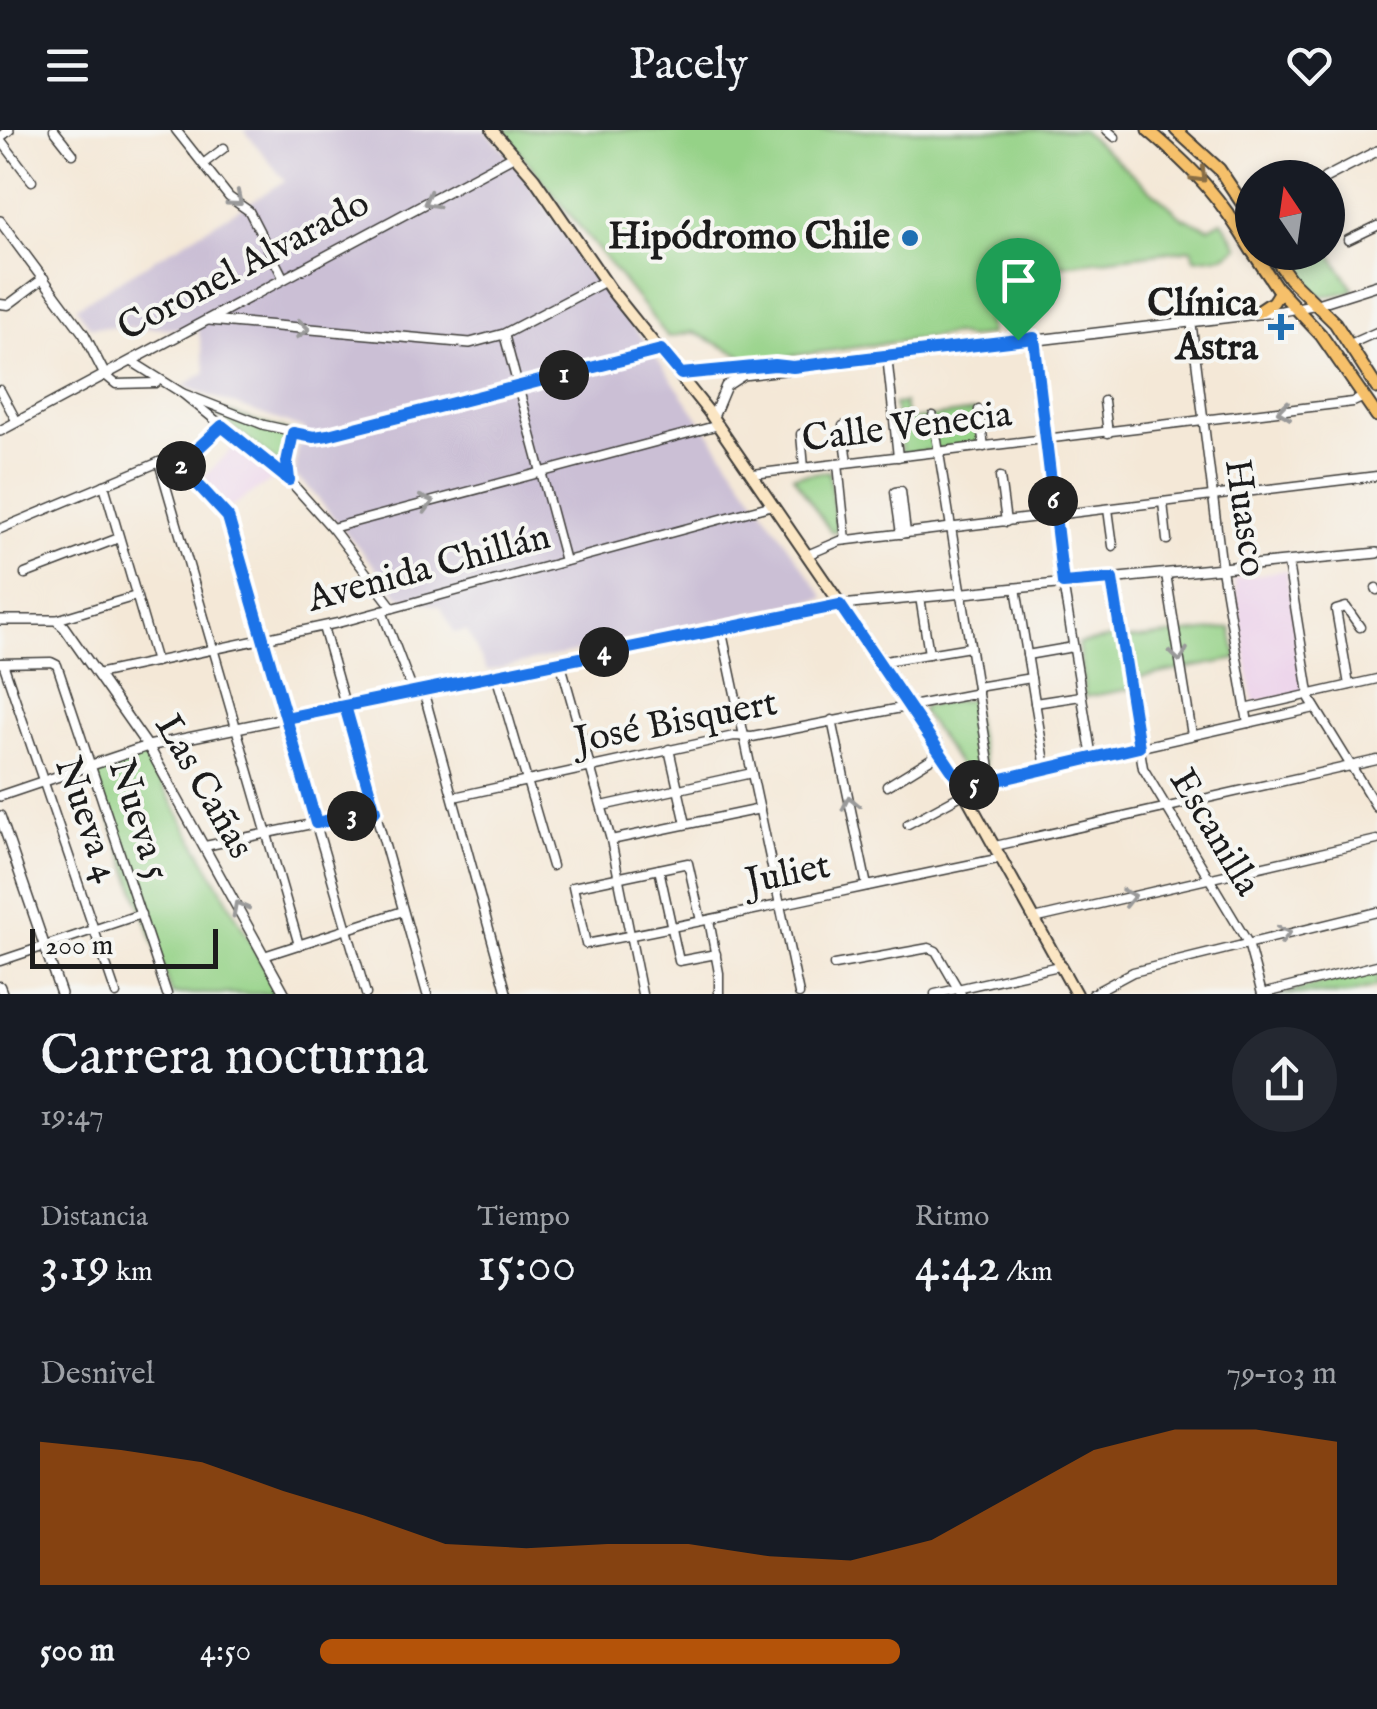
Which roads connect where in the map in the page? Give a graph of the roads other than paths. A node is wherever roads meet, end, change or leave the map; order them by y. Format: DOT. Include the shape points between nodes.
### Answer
graph roads {
  1 [pos="9,130"];
  2 [pos="54,130"];
  3 [pos="176,130"];
  4 [pos="492,130"];
  5 [pos="1148,130"];
  6 [pos="1176,130"];
  7 [pos="0,138"];
  8 [pos="224,148"];
  9 [pos="1377,151"];
  10 [pos="72,154"];
  11 [pos="515,155"];
  12 [pos="203,164"];
  13 [pos="1345,168"];
  14 [pos="32,182"];
  15 [pos="1235,192"];
  16 [pos="0,221"];
  17 [pos="1235,223"];
  18 [pos="1377,226"];
  19 [pos="1348,240"];
  20 [pos="1265,270"];
  21 [pos="1284,270"];
  22 [pos="44,278"];
  23 [pos="284,278"];
  24 [pos="605,281"];
  25 [pos="1377,285"];
  26 [pos="1280,291"];
  27 [pos="0,304"];
  28 [pos="1318,304"];
  29 [pos="228,308"];
  30 [pos="1296,308"];
  31 [pos="1258,312"];
  32 [pos="206,320"];
  33 [pos="1191,320"];
  34 [pos="233,322"];
  35 [pos="1377,332"];
  36 [pos="504,334"];
  37 [pos="1034,338"];
  38 [pos="1350,344"];
  39 [pos="661,350"];
  40 [pos="886,356"];
  41 [pos="131,361"];
  42 [pos="793,367"];
  43 [pos="681,374"];
  44 [pos="105,375"];
  45 [pos="163,383"];
  46 [pos="518,386"];
  47 [pos="1377,388"];
  48 [pos="0,390"];
  49 [pos="182,393"];
  50 [pos="1364,397"];
  51 [pos="1104,402"];
  52 [pos="979,410"];
  53 [pos="933,416"];
  54 [pos="1377,416"];
  55 [pos="716,421"];
  56 [pos="1203,421"];
  57 [pos="16,422"];
  58 [pos="222,426"];
  59 [pos="844,426"];
  60 [pos="0,430"];
  61 [pos="293,433"];
  62 [pos="1108,433"];
  63 [pos="800,434"];
  64 [pos="1046,440"];
  65 [pos="984,447"];
  66 [pos="938,452"];
  67 [pos="898,457"];
  68 [pos="159,462"];
  69 [pos="848,462"];
  70 [pos="838,464"];
  71 [pos="180,465"];
  72 [pos="804,468"];
  73 [pos="542,472"];
  74 [pos="752,474"];
  75 [pos="1377,476"];
  76 [pos="1000,478"];
  77 [pos="289,480"];
  78 [pos="104,485"];
  79 [pos="1212,496"];
  80 [pos="1163,502"];
  81 [pos="772,505"];
  82 [pos="1108,509"];
  83 [pos="901,510"];
  84 [pos="1055,516"];
  85 [pos="1006,522"];
  86 [pos="332,528"];
  87 [pos="951,528"];
  88 [pos="0,529"];
  89 [pos="904,534"];
  90 [pos="119,538"];
  91 [pos="846,540"];
  92 [pos="1168,540"];
  93 [pos="1112,546"];
  94 [pos="1377,554"];
  95 [pos="807,555"];
  96 [pos="566,561"];
  97 [pos="1288,562"];
  98 [pos="1222,569"];
  99 [pos="26,574"];
  100 [pos="1166,574"];
  101 [pos="1112,579"];
  102 [pos="1063,583"];
  103 [pos="1016,588"];
  104 [pos="962,593"];
  105 [pos="136,596"];
  106 [pos="920,597"];
  107 [pos="840,605"];
  108 [pos="393,608"];
  109 [pos="382,611"];
  110 [pos="0,620"];
  111 [pos="56,620"];
  112 [pos="323,627"];
  113 [pos="1360,627"];
  114 [pos="722,628"];
  115 [pos="264,639"];
  116 [pos="970,647"];
  117 [pos="1074,647"];
  118 [pos="214,650"];
  119 [pos="929,654"];
  120 [pos="1027,655"];
  121 [pos="560,661"];
  122 [pos="156,662"];
  123 [pos="880,662"];
  124 [pos="2,663"];
  125 [pos="96,674"];
  126 [pos="496,675"];
  127 [pos="1031,678"];
  128 [pos="1377,678"];
  129 [pos="1349,684"];
  130 [pos="977,690"];
  131 [pos="418,691"];
  132 [pos="1309,694"];
  133 [pos="1082,696"];
  134 [pos="1035,703"];
  135 [pos="908,704"];
  136 [pos="345,706"];
  137 [pos="1315,708"];
  138 [pos="1245,709"];
  139 [pos="286,718"];
  140 [pos="832,720"];
  141 [pos="1248,722"];
  142 [pos="236,728"];
  143 [pos="1192,735"];
  144 [pos="744,736"];
  145 [pos="148,746"];
  146 [pos="1139,747"];
  147 [pos="669,749"];
  148 [pos="942,752"];
  149 [pos="1092,758"];
  150 [pos="1377,760"];
  151 [pos="91,765"];
  152 [pos="1352,765"];
  153 [pos="590,766"];
  154 [pos="1046,768"];
  155 [pos="752,773"];
  156 [pos="527,780"];
  157 [pos="44,781"];
  158 [pos="992,781"];
  159 [pos="888,786"];
  160 [pos="678,789"];
  161 [pos="965,790"];
  162 [pos="0,796"];
  163 [pos="454,797"];
  164 [pos="602,806"];
  165 [pos="1166,807"];
  166 [pos="1377,808"];
  167 [pos="760,809"];
  168 [pos="375,811"];
  169 [pos="0,816"];
  170 [pos="316,823"];
  171 [pos="686,824"];
  172 [pos="908,824"];
  173 [pos="267,833"];
  174 [pos="611,840"];
  175 [pos="1377,840"];
  176 [pos="205,846"];
  177 [pos="995,846"];
  178 [pos="1002,858"];
  179 [pos="552,866"];
  180 [pos="658,869"];
  181 [pos="620,877"];
  182 [pos="1210,879"];
  183 [pos="867,886"];
  184 [pos="780,905"];
  185 [pos="403,910"];
  186 [pos="1377,912"];
  187 [pos="140,914"];
  188 [pos="1034,919"];
  189 [pos="705,920"];
  190 [pos="672,928"];
  191 [pos="347,929"];
  192 [pos="94,930"];
  193 [pos="632,936"];
  194 [pos="1248,943"];
  195 [pos="299,944"];
  196 [pos="44,946"];
  197 [pos="716,954"];
  198 [pos="264,956"];
  199 [pos="0,962"];
  200 [pos="834,965"];
  201 [pos="1377,965"];
  202 [pos="1059,966"];
  203 [pos="1309,982"];
  204 [pos="0,986"];
  205 [pos="960,991"];
  206 [pos="3,994"];
  207 [pos="61,994"];
  208 [pos="116,994"];
  209 [pos="167,994"];
  210 [pos="285,994"];
  211 [pos="366,994"];
  212 [pos="427,994"];
  213 [pos="508,994"];
  214 [pos="642,994"];
  215 [pos="719,994"];
  216 [pos="798,994"];
  217 [pos="935,994"];
  218 [pos="1076,994"];
  219 [pos="1092,994"];
  220 [pos="1262,994"];
  221 [pos="1312,994"];
  1 -- 7 [label="street"];
  2 -- 10 [label="street"];
  3 -- 12 [label="street"];
  4 -- 11 [label="main road"];
  5 -- 17 [label="main road, one-way" via="1208,184"];
  6 -- 15 [label="main road"];
  7 -- 14 [label="street"];
  8 -- 12 [label="street"];
  9 -- 13 [label="street"];
  11 -- 23 [label="street, Coronel Alvarado, one-way"];
  11 -- 24 [label="main road"];
  12 -- 23 [label="street, one-way" via="249,211"];
  16 -- 22 [label="street"];
  18 -- 19 [label="street"];
  20 -- 26 [label="main road"];
  21 -- 28 [label="main road"];
  22 -- 27 [label="street"];
  22 -- 44 [label="street"];
  23 -- 29 [label="street, Coronel Alvarado"];
  24 -- 36 [label="street"];
  24 -- 39 [label="main road"];
  25 -- 28 [label="street"];
  26 -- 30 [label="main road"];
  26 -- 31 [label="main road"];
  28 -- 30 [label="street"];
  28 -- 38 [label="main road"];
  29 -- 32 [label="street, Coronel Alvarado"];
  29 -- 34 [label="street"];
  30 -- 31 [label="street"];
  30 -- 50 [label="main road"];
  31 -- 33 [label="street"];
  32 -- 34 [label="street"];
  32 -- 41 [label="street, Coronel Alvarado"];
  33 -- 37 [label="street"];
  33 -- 56 [label="street, Huasco"];
  34 -- 36 [label="street, one-way" via="456,343"];
  35 -- 38 [label="street"];
  36 -- 46 [label="street"];
  37 -- 40 [label="street"];
  37 -- 64 [label="street"];
  38 -- 47 [label="main road"];
  39 -- 43 [label="main road"];
  39 -- 46 [label="street"];
  40 -- 42 [label="street"];
  40 -- 67 [label="street"];
  41 -- 44 [label="street, Coronel Alvarado"];
  41 -- 45 [label="street"];
  42 -- 43 [label="street"];
  42 -- 55 [label="street" via="736,378 724,390"];
  43 -- 55 [label="main road"];
  44 -- 45 [label="street" via="116,384"];
  44 -- 57 [label="street, Coronel Alvarado"];
  45 -- 49 [label="street"];
  46 -- 61 [label="street" via="323,436"];
  46 -- 73 [label="street"];
  48 -- 57 [label="street"];
  49 -- 58 [label="street"];
  49 -- 61 [label="street"];
  50 -- 54 [label="main road"];
  50 -- 56 [label="street, Calle Venecia, one-way"];
  51 -- 62 [label="street"];
  52 -- 65 [label="street"];
  53 -- 66 [label="street"];
  55 -- 73 [label="street"];
  55 -- 74 [label="main road"];
  56 -- 62 [label="street, Calle Venecia"];
  56 -- 79 [label="street, Huasco"];
  57 -- 60 [label="street, Coronel Alvarado"];
  58 -- 71 [label="street"];
  58 -- 77 [label="street"];
  59 -- 69 [label="street"];
  61 -- 77 [label="street"];
  62 -- 64 [label="street, Calle Venecia"];
  63 -- 72 [label="street"];
  64 -- 65 [label="street, Calle Venecia"];
  64 -- 84 [label="street"];
  65 -- 66 [label="street, Calle Venecia"];
  66 -- 67 [label="street, Calle Venecia"];
  66 -- 87 [label="street"];
  67 -- 69 [label="street, Calle Venecia"];
  68 -- 71 [label="street" via="171,458"];
  68 -- 78 [label="street"];
  68 -- 118 [label="street"];
  69 -- 70 [label="street, Calle Venecia"];
  70 -- 72 [label="street, Calle Venecia"];
  70 -- 91 [label="street"];
  71 -- 115 [label="street" via="226,512"];
  72 -- 74 [label="street, Calle Venecia"];
  86 -- 73 [label="street, one-way"];
  73 -- 96 [label="street"];
  74 -- 81 [label="main road"];
  75 -- 79 [label="street"];
  76 -- 85 [label="street"];
  77 -- 86 [label="street"];
  78 -- 88 [label="street"];
  78 -- 90 [label="street"];
  79 -- 80 [label="street"];
  79 -- 98 [label="street, Huasco"];
  80 -- 82 [label="street"];
  80 -- 92 [label="street"];
  81 -- 95 [label="main road"];
  81 -- 96 [label="street, Avenida Chillán"];
  82 -- 84 [label="street"];
  82 -- 93 [label="street"];
  83 -- 89 [label="street"];
  84 -- 85 [label="street"];
  84 -- 102 [label="street"];
  85 -- 87 [label="street"];
  86 -- 108 [label="street"];
  87 -- 89 [label="street"];
  87 -- 104 [label="street"];
  89 -- 91 [label="street"];
  90 -- 99 [label="street"];
  90 -- 105 [label="street"];
  91 -- 95 [label="street"];
  94 -- 97 [label="street"];
  95 -- 107 [label="main road"];
  96 -- 108 [label="street, Avenida Chillán"];
  97 -- 98 [label="street"];
  97 -- 132 [label="street"];
  98 -- 100 [label="street"];
  98 -- 138 [label="street, Huasco"];
  100 -- 101 [label="street"];
  100 -- 143 [label="street, one-way"];
  101 -- 102 [label="street"];
  101 -- 146 [label="street, Escanilla"];
  102 -- 103 [label="street"];
  102 -- 117 [label="street"];
  103 -- 104 [label="street"];
  103 -- 120 [label="street"];
  104 -- 106 [label="street"];
  104 -- 116 [label="street"];
  105 -- 111 [label="street"];
  105 -- 122 [label="street"];
  106 -- 107 [label="street"];
  106 -- 119 [label="street"];
  107 -- 114 [label="street"];
  107 -- 123 [label="main road"];
  108 -- 109 [label="street, Avenida Chillán"];
  109 -- 112 [label="street, Avenida Chillán"];
  109 -- 131 [label="street"];
  110 -- 111 [label="street"];
  111 -- 125 [label="street, Las Cañas"];
  112 -- 115 [label="street, Avenida Chillán"];
  112 -- 136 [label="street"];
  113 -- 129 [label="street" via="1346,607 1336,610"];
  114 -- 121 [label="street"];
  114 -- 144 [label="street"];
  115 -- 118 [label="street, Avenida Chillán"];
  115 -- 139 [label="street"];
  116 -- 119 [label="street"];
  116 -- 130 [label="street"];
  117 -- 120 [label="street"];
  117 -- 133 [label="street"];
  118 -- 122 [label="street, Avenida Chillán"];
  118 -- 142 [label="street"];
  119 -- 123 [label="street"];
  120 -- 127 [label="street"];
  121 -- 126 [label="street"];
  121 -- 153 [label="street"];
  122 -- 125 [label="street, Avenida Chillán"];
  123 -- 135 [label="main road"];
  124 -- 151 [label="street, Nueva 5" via="56,663"];
  124 -- 157 [label="street, Nueva 4"];
  125 -- 145 [label="street, Las Cañas"];
  126 -- 131 [label="street"];
  126 -- 156 [label="street"];
  127 -- 130 [label="street, José Bisquert"];
  127 -- 134 [label="street"];
  128 -- 129 [label="street"];
  129 -- 132 [label="street"];
  130 -- 135 [label="street, José Bisquert"];
  130 -- 158 [label="street"];
  131 -- 136 [label="street"];
  131 -- 163 [label="street"];
  132 -- 137 [label="street"];
  132 -- 138 [label="street"];
  133 -- 134 [label="street"];
  133 -- 149 [label="street"];
  134 -- 154 [label="street"];
  135 -- 140 [label="street, José Bisquert"];
  135 -- 148 [label="main road"];
  136 -- 139 [label="street"];
  136 -- 168 [label="street"];
  137 -- 141 [label="street"];
  137 -- 152 [label="street"];
  138 -- 141 [label="street, Huasco"];
  139 -- 142 [label="street"];
  139 -- 170 [label="street"];
  140 -- 144 [label="street, José Bisquert"];
  183 -- 140 [label="street, one-way"];
  141 -- 143 [label="street"];
  142 -- 145 [label="street"];
  142 -- 173 [label="street"];
  143 -- 146 [label="street"];
  144 -- 147 [label="street, José Bisquert"];
  144 -- 155 [label="street"];
  145 -- 151 [label="street"];
  145 -- 176 [label="street, Las Cañas"];
  146 -- 149 [label="street"];
  146 -- 165 [label="street, Escanilla"];
  147 -- 153 [label="street, José Bisquert"];
  147 -- 160 [label="street"];
  148 -- 159 [label="street"];
  148 -- 161 [label="main road"];
  149 -- 154 [label="street"];
  150 -- 152 [label="street"];
  151 -- 157 [label="street"];
  151 -- 187 [label="street, Nueva 5"];
  152 -- 165 [label="street"];
  152 -- 166 [label="street"];
  153 -- 156 [label="street, José Bisquert"];
  153 -- 164 [label="street"];
  154 -- 158 [label="street"];
  155 -- 160 [label="street"];
  155 -- 167 [label="street"];
  156 -- 163 [label="street, José Bisquert"];
  156 -- 179 [label="street"];
  157 -- 162 [label="street"];
  157 -- 192 [label="street, Nueva 4"];
  158 -- 161 [label="street"];
  160 -- 164 [label="street"];
  160 -- 171 [label="street"];
  161 -- 172 [label="street"];
  161 -- 177 [label="main road"];
  163 -- 213 [label="street"];
  164 -- 174 [label="street"];
  165 -- 177 [label="street"];
  165 -- 182 [label="street, Escanilla"];
  167 -- 171 [label="street"];
  167 -- 184 [label="street"];
  168 -- 170 [label="street"];
  168 -- 185 [label="street"];
  169 -- 196 [label="street"];
  170 -- 173 [label="street"];
  170 -- 191 [label="street"];
  171 -- 174 [label="street"];
  173 -- 176 [label="street"];
  173 -- 195 [label="street"];
  174 -- 181 [label="street"];
  175 -- 182 [label="street"];
  198 -- 176 [label="street, Las Cañas, one-way"];
  177 -- 178 [label="main road"];
  178 -- 183 [label="street, Juliet"];
  178 -- 188 [label="main road"];
  180 -- 181 [label="street"];
  180 -- 189 [label="street" via="688,862"];
  180 -- 190 [label="street"];
  181 -- 193 [label="street"];
  181 -- 193 [label="street, Juliet" via="573,887 586,944"];
  188 -- 182 [label="street, one-way"];
  182 -- 194 [label="street, Escanilla"];
  183 -- 184 [label="street, Juliet"];
  184 -- 189 [label="street, Juliet"];
  184 -- 216 [label="street"];
  185 -- 191 [label="street"];
  185 -- 212 [label="street"];
  194 -- 186 [label="street, one-way"];
  187 -- 192 [label="street"];
  187 -- 209 [label="street, Nueva 5"];
  188 -- 202 [label="main road"];
  189 -- 190 [label="street, Juliet"];
  189 -- 197 [label="street"];
  190 -- 193 [label="street, Juliet"];
  190 -- 197 [label="street" via="679,960"];
  191 -- 195 [label="street"];
  191 -- 211 [label="street"];
  192 -- 196 [label="street"];
  192 -- 208 [label="street, Nueva 4"];
  193 -- 214 [label="street"];
  194 -- 219 [label="street" via="1133,972"];
  194 -- 220 [label="street, Escanilla"];
  195 -- 198 [label="street"];
  196 -- 199 [label="street"];
  196 -- 207 [label="street"];
  197 -- 215 [label="street"];
  198 -- 210 [label="street, Las Cañas"];
  200 -- 205 [label="street" via="929,948"];
  201 -- 203 [label="street"];
  202 -- 205 [label="street"];
  202 -- 218 [label="main road"];
  203 -- 220 [label="street"];
  203 -- 221 [label="street"];
  204 -- 206 [label="street"];
  205 -- 217 [label="street"];
}
